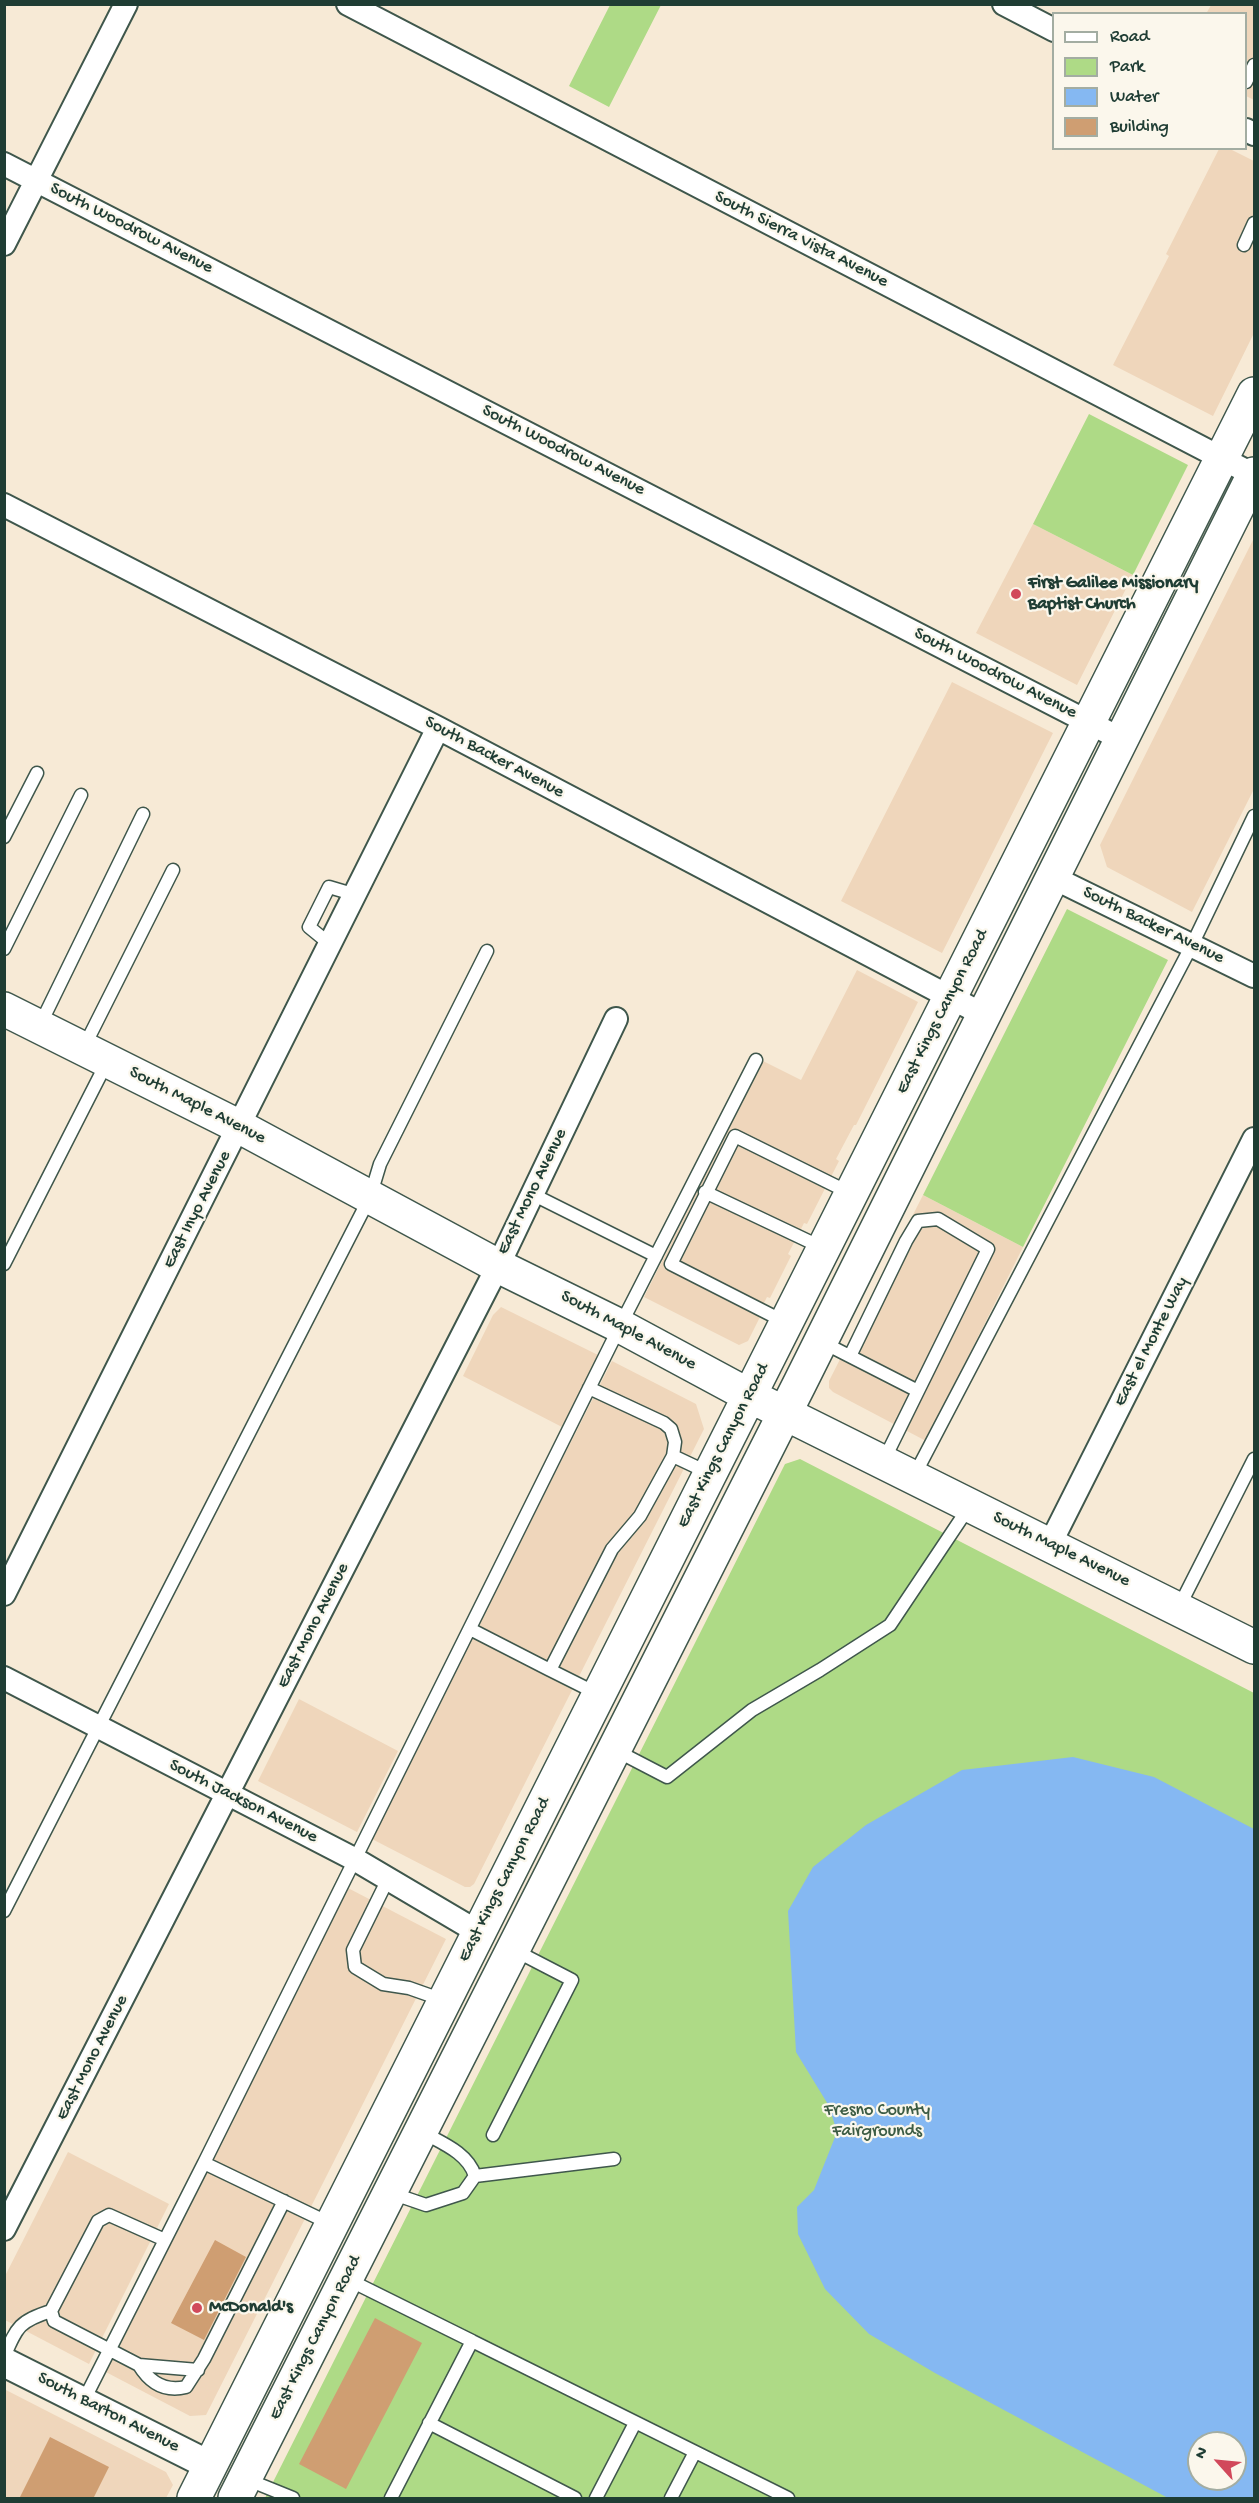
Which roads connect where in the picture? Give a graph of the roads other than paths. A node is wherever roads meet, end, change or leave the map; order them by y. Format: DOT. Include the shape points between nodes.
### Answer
graph roads {
  1 [pos="126,4"];
  2 [pos="348,4"];
  3 [pos="1004,4"];
  4 [pos="1052,29"];
  5 [pos="4,164"];
  6 [pos="38,181"];
  7 [pos="1254,223"];
  8 [pos="4,244"];
  9 [pos="1244,244"];
  10 [pos="1254,394"];
  11 [pos="1222,458"];
  12 [pos="1254,474"];
  13 [pos="4,505"];
  14 [pos="1089,722"];
  15 [pos="438,728"];
  16 [pos="1121,739"];
  17 [pos="37,773"];
  18 [pos="81,795"];
  19 [pos="142,814"];
  20 [pos="1254,816"];
  21 [pos="4,837"];
  22 [pos="173,870"];
  23 [pos="1052,877"];
  24 [pos="1192,945"];
  25 [pos="4,949"];
  26 [pos="487,951"];
  27 [pos="1254,976"];
  28 [pos="951,997"];
  29 [pos="4,1009"];
  30 [pos="982,1014"];
  31 [pos="616,1019"];
  32 [pos="39,1026"];
  33 [pos="96,1055"];
  34 [pos="756,1059"];
  35 [pos="240,1127"];
  36 [pos="1254,1139"];
  37 [pos="705,1192"];
  38 [pos="852,1193"];
  39 [pos="532,1194"];
  40 [pos="370,1197"];
  41 [pos="824,1248"];
  42 [pos="656,1257"];
  43 [pos="4,1264"];
  44 [pos="498,1266"];
  45 [pos="786,1322"];
  46 [pos="620,1326"];
  47 [pos="820,1341"];
  48 [pos="850,1356"];
  49 [pos="590,1388"];
  50 [pos="918,1391"];
  51 [pos="750,1396"];
  52 [pos="783,1413"];
  53 [pos="673,1456"];
  54 [pos="1254,1459"];
  55 [pos="882,1463"];
  56 [pos="711,1474"];
  57 [pos="913,1478"];
  58 [pos="970,1506"];
  59 [pos="1050,1544"];
  60 [pos="4,1594"];
  61 [pos="1179,1609"];
  62 [pos="470,1629"];
  63 [pos="1254,1647"];
  64 [pos="550,1670"];
  65 [pos="4,1678"];
  66 [pos="599,1694"];
  67 [pos="100,1727"];
  68 [pos="579,1734"];
  69 [pos="614,1749"];
  70 [pos="229,1794"];
  71 [pos="356,1860"];
  72 [pos="388,1879"];
  73 [pos="4,1911"];
  74 [pos="478,1932"];
  75 [pos="513,1949"];
  76 [pos="444,2001"];
  77 [pos="421,2131"];
  78 [pos="493,2135"];
  79 [pos="614,2158"];
  80 [pos="204,2163"];
  81 [pos="475,2176"];
  82 [pos="390,2192"];
  83 [pos="284,2201"];
  84 [pos="332,2225"];
  85 [pos="4,2229"];
  86 [pos="165,2240"];
  87 [pos="346,2279"];
  88 [pos="51,2311"];
  89 [pos="472,2340"];
  90 [pos="109,2350"];
  91 [pos="4,2356"];
  92 [pos="4,2362"];
  93 [pos="140,2365"];
  94 [pos="198,2370"];
  95 [pos="84,2400"];
  96 [pos="429,2423"];
  97 [pos="635,2423"];
  98 [pos="695,2452"];
  99 [pos="211,2466"];
  100 [pos="240,2489"];
  101 [pos="194,2499"];
  102 [pos="215,2499"];
  103 [pos="293,2499"];
  104 [pos="391,2499"];
  105 [pos="576,2499"];
  106 [pos="596,2499"];
  107 [pos="671,2499"];
  108 [pos="788,2499"];
  1 -- 6 [label="street"];
  2 -- 11 [label="street, South Sierra Vista Avenue"];
  3 -- 4 [label="street"];
  5 -- 6 [label="street, South Woodrow Avenue"];
  6 -- 8 [label="street"];
  6 -- 14 [label="street, South Woodrow Avenue"];
  7 -- 9 [label="lane"];
  10 -- 11 [label="main road, East Kings Canyon Road"];
  11 -- 12 [label="street, South Sierra Vista Avenue"];
  11 -- 14 [label="main road, East Kings Canyon Road"];
  12 -- 16 [label="main road, East Kings Canyon Road"];
  13 -- 15 [label="street, South Backer Avenue"];
  14 -- 16 [label="street, South Woodrow Avenue"];
  14 -- 28 [label="main road, East Kings Canyon Road"];
  15 -- 28 [label="street, South Backer Avenue"];
  15 -- 35 [label="street, East Inyo Avenue"];
  16 -- 23 [label="main road, East Kings Canyon Road"];
  17 -- 21 [label="lane"];
  18 -- 25 [label="lane"];
  19 -- 32 [label="lane"];
  20 -- 24 [label="lane"];
  22 -- 33 [label="lane"];
  23 -- 24 [label="street, South Backer Avenue"];
  23 -- 30 [label="main road, East Kings Canyon Road"];
  24 -- 27 [label="street, South Backer Avenue"];
  24 -- 57 [label="lane"];
  26 -- 40 [label="lane" via="381,1164"];
  28 -- 30 [label="street, South Backer Avenue"];
  28 -- 38 [label="main road, East Kings Canyon Road"];
  29 -- 32 [label="main road, South Maple Avenue"];
  30 -- 47 [label="main road, East Kings Canyon Road"];
  31 -- 39 [label="street, East Mono Avenue"];
  32 -- 33 [label="main road, South Maple Avenue"];
  33 -- 35 [label="main road, South Maple Avenue"];
  33 -- 43 [label="lane"];
  34 -- 42 [label="lane"];
  35 -- 40 [label="main road, South Maple Avenue"];
  35 -- 60 [label="street, East Inyo Avenue"];
  36 -- 59 [label="street, East el Monte Way"];
  37 -- 38 [label="lane" via="735,1136"];
  37 -- 41 [label="lane"];
  37 -- 45 [label="lane" via="671,1264"];
  38 -- 41 [label="main road, East Kings Canyon Road"];
  39 -- 42 [label="lane"];
  39 -- 44 [label="street, East Mono Avenue"];
  40 -- 44 [label="main road, South Maple Avenue"];
  40 -- 67 [label="lane"];
  41 -- 45 [label="main road, East Kings Canyon Road"];
  42 -- 46 [label="lane"];
  44 -- 46 [label="main road, South Maple Avenue"];
  44 -- 70 [label="street, East Mono Avenue"];
  45 -- 51 [label="main road, East Kings Canyon Road"];
  46 -- 49 [label="lane"];
  46 -- 51 [label="main road, South Maple Avenue"];
  47 -- 48 [label="lane"];
  47 -- 52 [label="main road, East Kings Canyon Road"];
  48 -- 50 [label="lane"];
  48 -- 50 [label="lane" via="918,1221 938,1219 988,1249"];
  49 -- 53 [label="lane" via="664,1423 671,1429 675,1442"];
  49 -- 62 [label="lane"];
  50 -- 55 [label="lane"];
  51 -- 52 [label="main road, South Maple Avenue"];
  51 -- 56 [label="main road, East Kings Canyon Road"];
  52 -- 55 [label="main road, South Maple Avenue"];
  52 -- 69 [label="main road, East Kings Canyon Road"];
  53 -- 56 [label="lane"];
  53 -- 64 [label="lane" via="640,1516 612,1549"];
  54 -- 61 [label="lane"];
  55 -- 57 [label="main road, South Maple Avenue"];
  56 -- 66 [label="main road, East Kings Canyon Road"];
  57 -- 58 [label="main road, South Maple Avenue"];
  58 -- 59 [label="main road, South Maple Avenue"];
  58 -- 69 [label="lane" via="890,1625 752,1710 667,1777"];
  59 -- 61 [label="main road, South Maple Avenue"];
  61 -- 63 [label="main road, South Maple Avenue"];
  62 -- 64 [label="lane"];
  62 -- 71 [label="lane"];
  64 -- 66 [label="lane"];
  65 -- 67 [label="street, South Jackson Avenue"];
  66 -- 68 [label="main road, East Kings Canyon Road"];
  67 -- 70 [label="street, South Jackson Avenue"];
  67 -- 73 [label="lane"];
  68 -- 74 [label="main road, East Kings Canyon Road"];
  68 -- 75 [label="main road" via="567,1791 507,1913 504,1934"];
  69 -- 75 [label="main road, East Kings Canyon Road"];
  70 -- 71 [label="street, South Jackson Avenue"];
  70 -- 85 [label="street, East Mono Avenue"];
  71 -- 72 [label="street, South Jackson Avenue"];
  71 -- 80 [label="lane"];
  72 -- 74 [label="street, South Jackson Avenue"];
  72 -- 76 [label="lane" via="353,1950 355,1967 383,1984 409,1988"];
  74 -- 76 [label="main road, East Kings Canyon Road"];
  74 -- 82 [label="main road" via="486,1939 489,1956 396,2147"];
  75 -- 77 [label="main road, East Kings Canyon Road"];
  75 -- 78 [label="lane" via="572,1980"];
  76 -- 84 [label="main road, East Kings Canyon Road"];
  77 -- 81 [label="lane" via="456,2151 471,2164"];
  77 -- 82 [label="main road, East Kings Canyon Road"];
  79 -- 81 [label="lane"];
  80 -- 83 [label="lane"];
  80 -- 86 [label="lane"];
  81 -- 82 [label="lane" via="463,2193 426,2205"];
  82 -- 87 [label="main road, East Kings Canyon Road"];
  83 -- 84 [label="lane"];
  83 -- 94 [label="lane"];
  84 -- 99 [label="main road, East Kings Canyon Road"];
  84 -- 100 [label="main road" via="330,2257 235,2449 234,2469"];
  86 -- 88 [label="lane" via="109,2215 98,2221"];
  86 -- 90 [label="lane"];
  87 -- 89 [label="lane"];
  87 -- 100 [label="main road, East Kings Canyon Road"];
  88 -- 90 [label="lane" via="54,2321"];
  88 -- 91 [label="lane" via="28,2318 14,2333"];
  89 -- 96 [label="lane"];
  89 -- 97 [label="lane"];
  90 -- 93 [label="lane"];
  90 -- 95 [label="lane"];
  92 -- 95 [label="street, South Barton Avenue"];
  93 -- 94 [label="lane"];
  93 -- 94 [label="lane" via="154,2383 170,2389 186,2387"];
  95 -- 99 [label="street, South Barton Avenue"];
  96 -- 104 [label="lane"];
  96 -- 105 [label="lane"];
  97 -- 98 [label="lane"];
  97 -- 106 [label="lane"];
  98 -- 107 [label="lane"];
  98 -- 108 [label="lane"];
  99 -- 101 [label="main road, East Kings Canyon Road"];
  99 -- 102 [label="main road" via="220,2484"];
  100 -- 103 [label="lane"];
}
